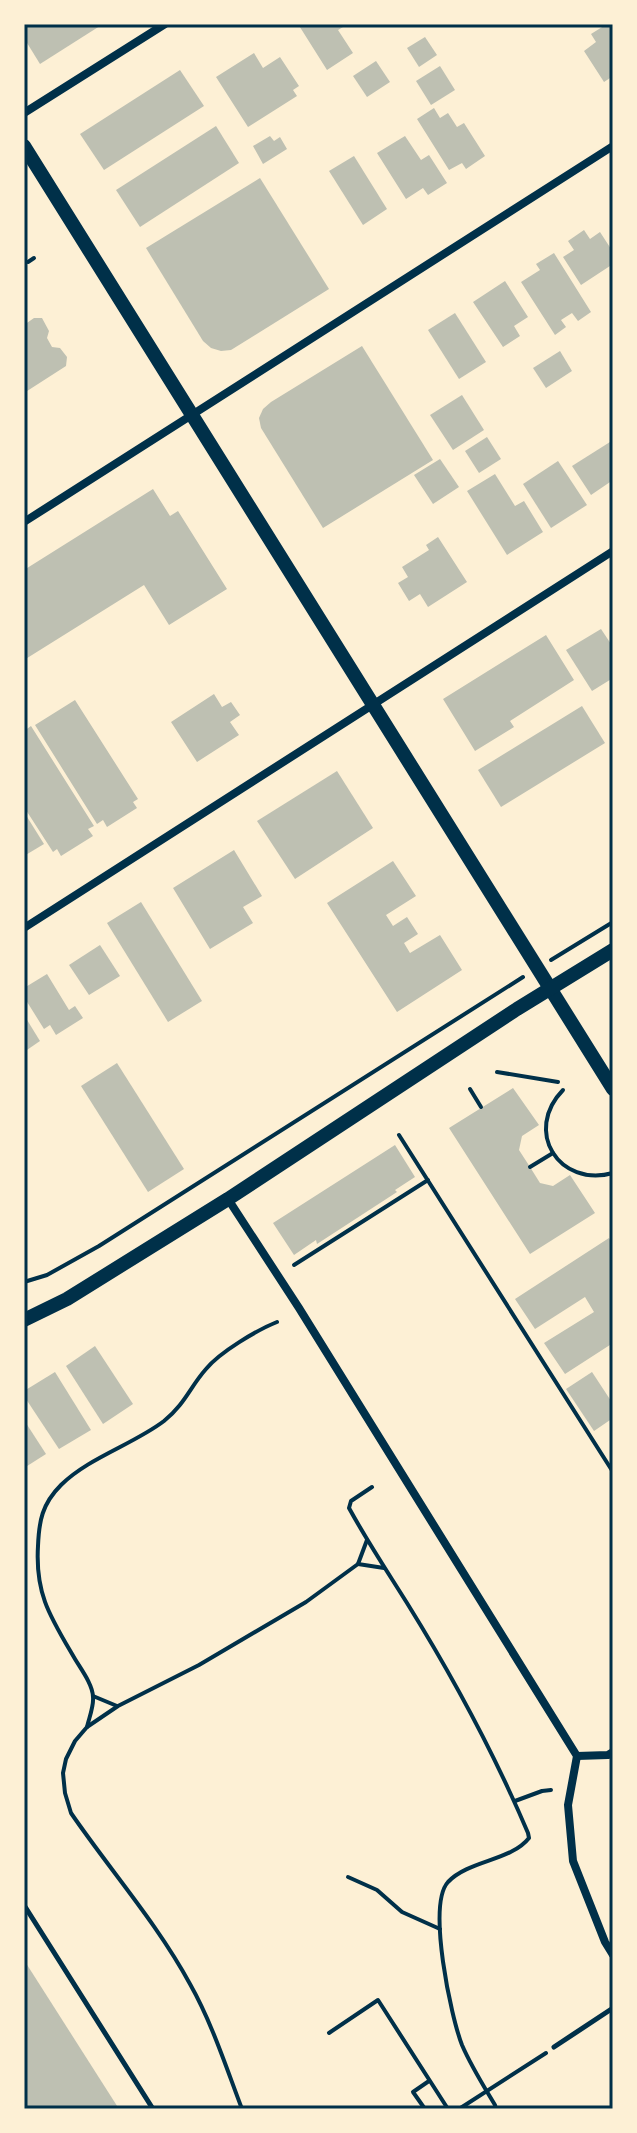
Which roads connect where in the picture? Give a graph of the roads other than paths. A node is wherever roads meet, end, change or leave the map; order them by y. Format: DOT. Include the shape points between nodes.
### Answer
graph roads {
  1 [pos="165,24"];
  2 [pos="24,113"];
  3 [pos="24,146"];
  4 [pos="613,146"];
  5 [pos="193,414"];
  6 [pos="24,522"];
  7 [pos="613,551"];
  8 [pos="373,703"];
  9 [pos="24,928"];
  10 [pos="613,950"];
  11 [pos="550,989"];
  12 [pos="613,1089"];
  13 [pos="228,1199"];
  14 [pos="24,1320"];
  15 [pos="613,1752"];
  16 [pos="577,1756"];
  17 [pos="24,1905"];
  18 [pos="613,1955"];
  19 [pos="613,2008"];
  20 [pos="554,2047"];
  21 [pos="153,2109"];
  1 -- 2 [label="street"];
  3 -- 5 [label="main road"];
  4 -- 5 [label="street"];
  5 -- 6 [label="street"];
  5 -- 8 [label="main road"];
  7 -- 8 [label="street"];
  8 -- 9 [label="street"];
  8 -- 11 [label="main road"];
  10 -- 11 [label="main road"];
  11 -- 12 [label="main road"];
  11 -- 13 [label="main road"];
  13 -- 14 [label="main road"];
  13 -- 16 [label="street"];
  15 -- 16 [label="street"];
  16 -- 18 [label="street" via="568,1805 573,1861"];
  17 -- 21 [label="lane"];
  19 -- 20 [label="lane"];
}
